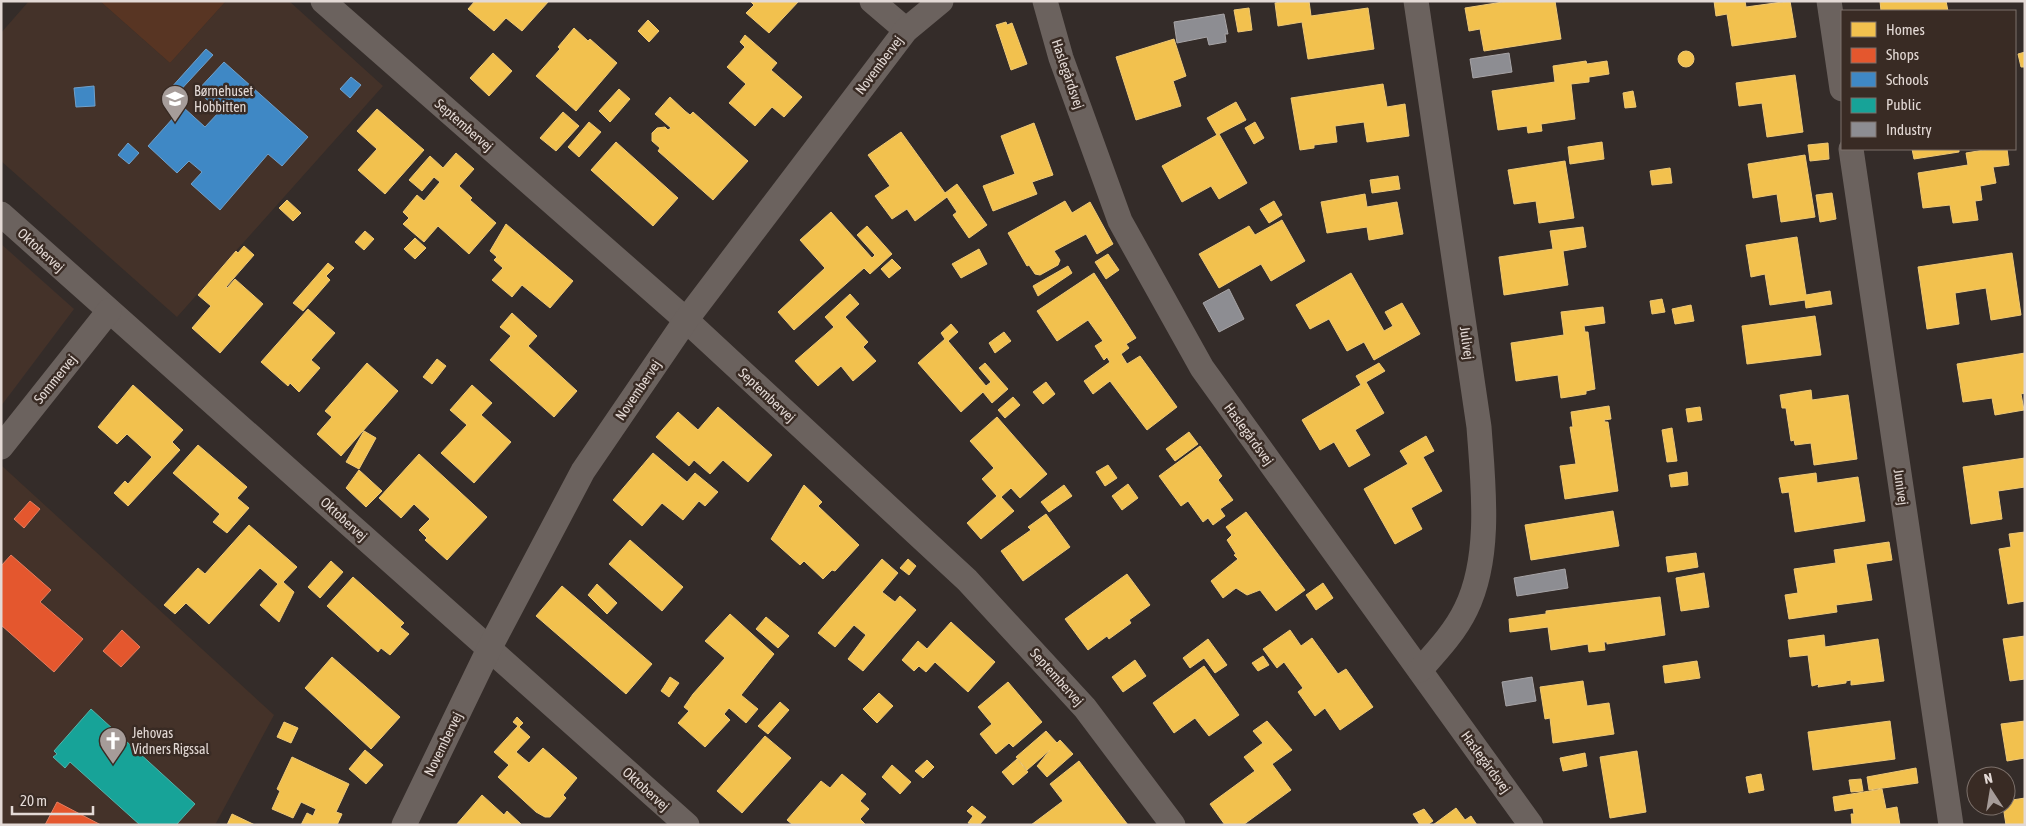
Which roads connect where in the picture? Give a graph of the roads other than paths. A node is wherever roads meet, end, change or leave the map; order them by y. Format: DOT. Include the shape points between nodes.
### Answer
graph roads {
  1 [pos="323,1"];
  2 [pos="872,1"];
  3 [pos="941,1"];
  4 [pos="1045,1"];
  5 [pos="1416,1"];
  6 [pos="1829,1"];
  7 [pos="906,30"];
  8 [pos="1841,82"];
  9 [pos="1851,150"];
  10 [pos="1,214"];
  11 [pos="109,311"];
  12 [pos="686,320"];
  13 [pos="1,447"];
  14 [pos="489,649"];
  15 [pos="1420,670"];
  16 [pos="404,825"];
  17 [pos="686,825"];
  18 [pos="1173,825"];
  19 [pos="1530,825"];
  20 [pos="1951,825"];
  1 -- 12 [label="street, Septembervej"];
  2 -- 7 [label="street"];
  3 -- 7 [label="street, Novembervej"];
  4 -- 15 [label="street, Haslegårdsvej" via="1061,58 1120,221 1197,360"];
  5 -- 15 [label="street, Julivej" via="1477,417 1484,492 1480,556 1467,608 1456,628"];
  6 -- 8 [label="street"];
  7 -- 12 [label="street, Novembervej"];
  9 -- 20 [label="street, Junivej"];
  10 -- 11 [label="street, Oktobervej"];
  11 -- 13 [label="street, Sommervej"];
  11 -- 14 [label="street, Oktobervej"];
  12 -- 14 [label="street, Novembervej" via="583,471"];
  12 -- 18 [label="street, Septembervej" via="967,580 1085,708"];
  14 -- 16 [label="street, Novembervej"];
  14 -- 17 [label="street, Oktobervej"];
  15 -- 19 [label="street, Haslegårdsvej"];
}
